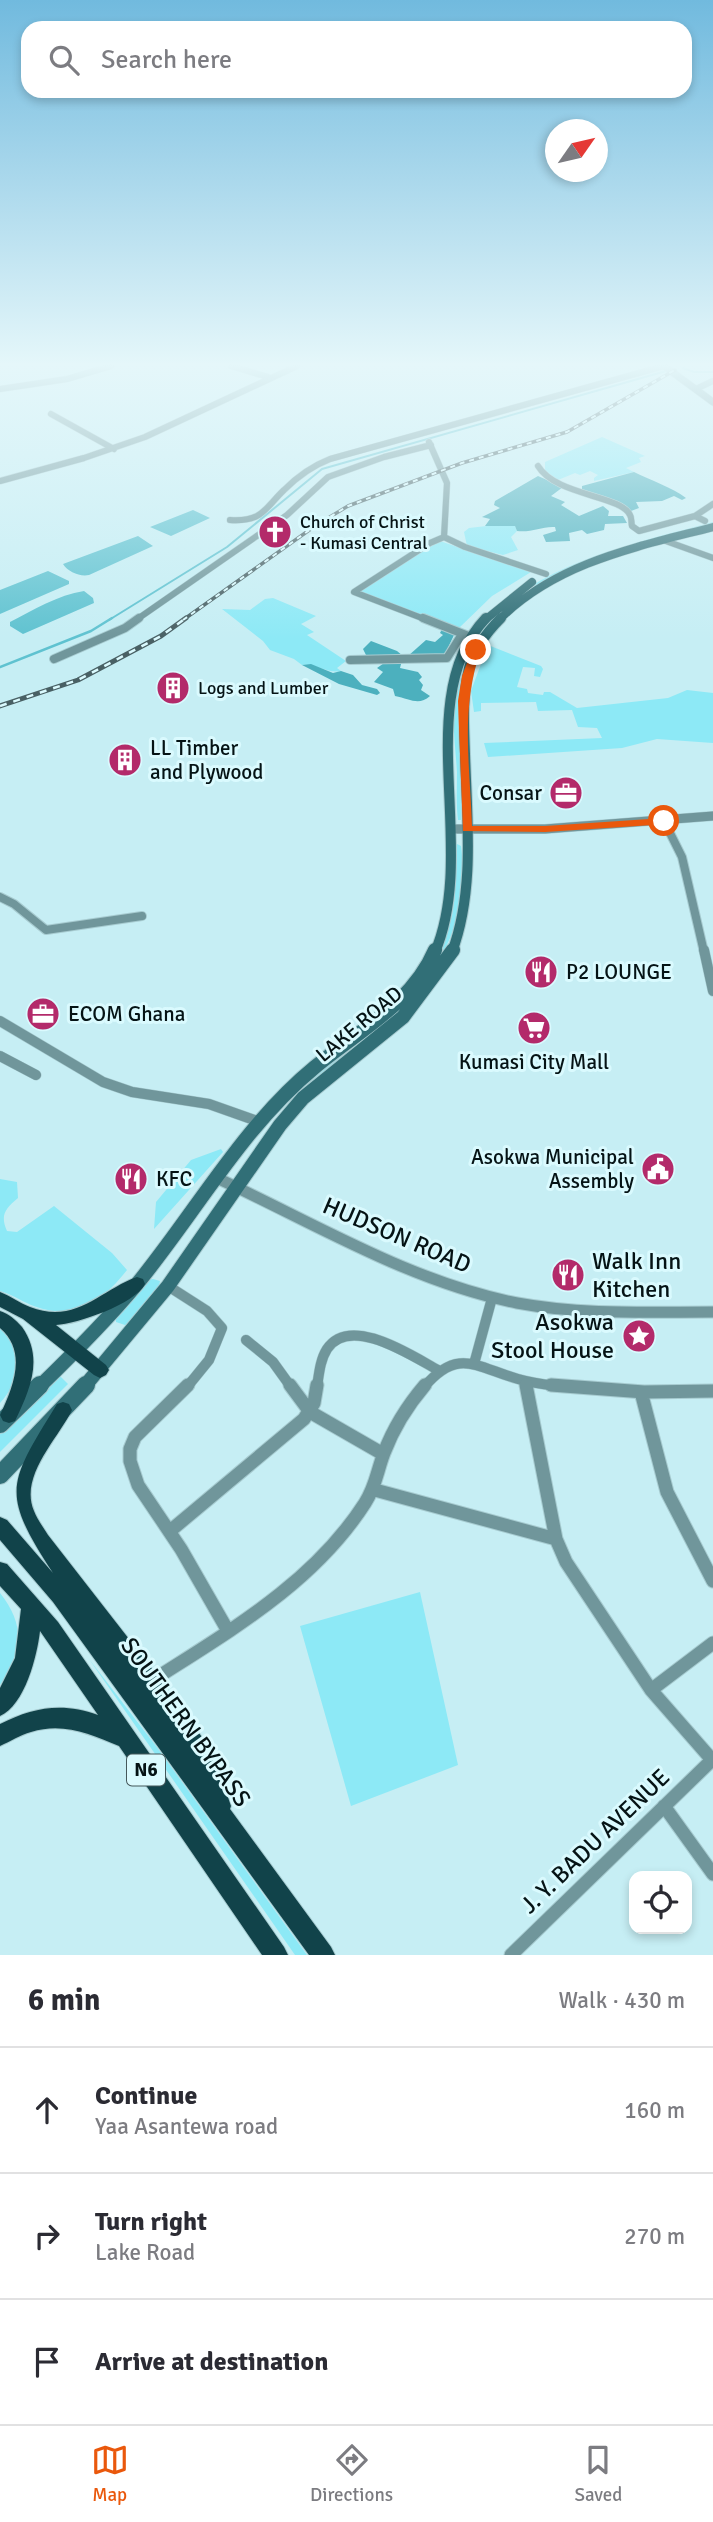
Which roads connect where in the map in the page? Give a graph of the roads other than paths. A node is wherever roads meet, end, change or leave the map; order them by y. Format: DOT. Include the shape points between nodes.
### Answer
graph roads {
  1 [pos="85,457"];
  2 [pos="338,457"];
  3 [pos="383,457"];
  4 [pos="433,457"];
  5 [pos="538,466"];
  6 [pos="0,481"];
  7 [pos="713,504"];
  8 [pos="230,520"];
  9 [pos="708,523"];
  10 [pos="444,537"];
  11 [pos="663,540"];
  12 [pos="713,558"];
  13 [pos="546,574"];
  14 [pos="466,635"];
  15 [pos="54,659"];
  16 [pos="350,660"];
  17 [pos="713,816"];
  18 [pos="664,821"];
  19 [pos="452,829"];
  20 [pos="467,829"];
  21 [pos="0,897"];
  22 [pos="142,916"];
  23 [pos="713,990"];
  24 [pos="0,1021"];
  25 [pos="0,1056"];
  26 [pos="37,1075"];
  27 [pos="260,1122"];
  28 [pos="219,1179"];
  29 [pos="237,1188"];
  30 [pos="137,1284"];
  31 [pos="168,1286"];
  32 [pos="492,1298"];
  33 [pos="0,1299"];
  34 [pos="713,1312"];
  35 [pos="29,1314"];
  36 [pos="0,1318"];
  37 [pos="246,1340"];
  38 [pos="76,1351"];
  39 [pos="474,1364"];
  40 [pos="100,1370"];
  41 [pos="438,1370"];
  42 [pos="525,1382"];
  43 [pos="713,1391"];
  44 [pos="641,1392"];
  45 [pos="63,1410"];
  46 [pos="310,1412"];
  47 [pos="4,1420"];
  48 [pos="383,1454"];
  49 [pos="0,1475"];
  50 [pos="374,1490"];
  51 [pos="0,1526"];
  52 [pos="170,1531"];
  53 [pos="556,1539"];
  54 [pos="7,1578"];
  55 [pos="713,1581"];
  56 [pos="31,1604"];
  57 [pos="228,1630"];
  58 [pos="713,1643"];
  59 [pos="150,1682"];
  60 [pos="651,1689"];
  61 [pos="0,1705"];
  62 [pos="0,1734"];
  63 [pos="124,1738"];
  64 [pos="712,1760"];
  65 [pos="664,1806"];
  66 [pos="223,1817"];
  67 [pos="713,1874"];
  68 [pos="516,1953"];
  69 [pos="276,1955"];
  70 [pos="323,1955"];
  1 -- 6 [label="street"];
  2 -- 8 [label="street" via="319,461 297,477 265,512 246,521"];
  3 -- 15 [label="street" via="328,477 287,515 125,628"];
  4 -- 10 [label="street" via="447,483"];
  5 -- 9 [label="street" via="545,478 621,505 639,531"];
  7 -- 9 [label="street"];
  9 -- 11 [label="main road, LAKE ROAD"];
  9 -- 13 [label="main road, LAKE ROAD" via="596,553"];
  10 -- 13 [label="street"];
  10 -- 14 [label="street" via="354,592"];
  11 -- 12 [label="street"];
  11 -- 20 [label="main road, LAKE ROAD" via="593,561 547,583 506,612 481,641 463,701"];
  13 -- 14 [label="main road, LAKE ROAD"];
  14 -- 16 [label="street" via="447,657"];
  14 -- 19 [label="main road, LAKE ROAD" via="450,696"];
  17 -- 18 [label="street"];
  18 -- 20 [label="street"];
  18 -- 23 [label="street" via="682,856"];
  19 -- 20 [label="street"];
  19 -- 27 [label="main road, LAKE ROAD" via="450,900 433,956 391,1009 313,1068"];
  20 -- 29 [label="main road, LAKE ROAD" via="463,924 451,956 403,1017 303,1098"];
  21 -- 22 [label="street" via="46,930"];
  24 -- 27 [label="street" via="103,1082 132,1092 209,1104"];
  25 -- 26 [label="street"];
  27 -- 28 [label="main road, LAKE ROAD"];
  28 -- 29 [label="street, HUDSON ROAD"];
  28 -- 30 [label="main road, LAKE ROAD"];
  29 -- 31 [label="main road, LAKE ROAD"];
  29 -- 32 [label="street, HUDSON ROAD" via="397,1265"];
  30 -- 35 [label="highway" via="78,1316"];
  30 -- 38 [label="main road, LAKE ROAD"];
  31 -- 40 [label="main road, LAKE ROAD"];
  31 -- 52 [label="street" via="207,1311 222,1328 219,1346 130,1446 130,1464 140,1487"];
  32 -- 34 [label="street, HUDSON ROAD" via="580,1310"];
  32 -- 39 [label="street"];
  33 -- 35 [label="highway"];
  35 -- 38 [label="highway"];
  36 -- 47 [label="highway" via="17,1331 26,1356 22,1384"];
  37 -- 46 [label="street" via="273,1362"];
  38 -- 40 [label="highway"];
  38 -- 47 [label="main road, LAKE ROAD"];
  39 -- 41 [label="street" via="452,1363"];
  39 -- 42 [label="street"];
  40 -- 45 [label="main road, LAKE ROAD"];
  41 -- 46 [label="street" via="377,1340 357,1334 341,1337 322,1362"];
  41 -- 48 [label="street"];
  42 -- 44 [label="street"];
  42 -- 53 [label="street"];
  43 -- 44 [label="street"];
  44 -- 55 [label="street" via="667,1492"];
  45 -- 49 [label="main road, LAKE ROAD"];
  45 -- 59 [label="highway" via="25,1474 24,1512 41,1541"];
  46 -- 48 [label="street"];
  46 -- 52 [label="street"];
  48 -- 50 [label="street"];
  50 -- 53 [label="street"];
  50 -- 57 [label="street" via="305,1576"];
  51 -- 66 [label="highway, SOUTHERN BYPASS / N6" via="60,1595"];
  52 -- 57 [label="street"];
  53 -- 60 [label="street" via="566,1562"];
  54 -- 56 [label="highway, N6"];
  56 -- 61 [label="highway" via="25,1666"];
  56 -- 63 [label="highway, N6"];
  57 -- 59 [label="street"];
  58 -- 60 [label="street"];
  59 -- 66 [label="highway" via="204,1759"];
  60 -- 64 [label="street"];
  62 -- 63 [label="highway" via="60,1714 91,1721"];
  63 -- 69 [label="highway, N6"];
  64 -- 65 [label="street, J. Y. BADU AVENUE"];
  65 -- 67 [label="street"];
  65 -- 68 [label="street, J. Y. BADU AVENUE"];
  66 -- 70 [label="highway, SOUTHERN BYPASS / N6"];
}
